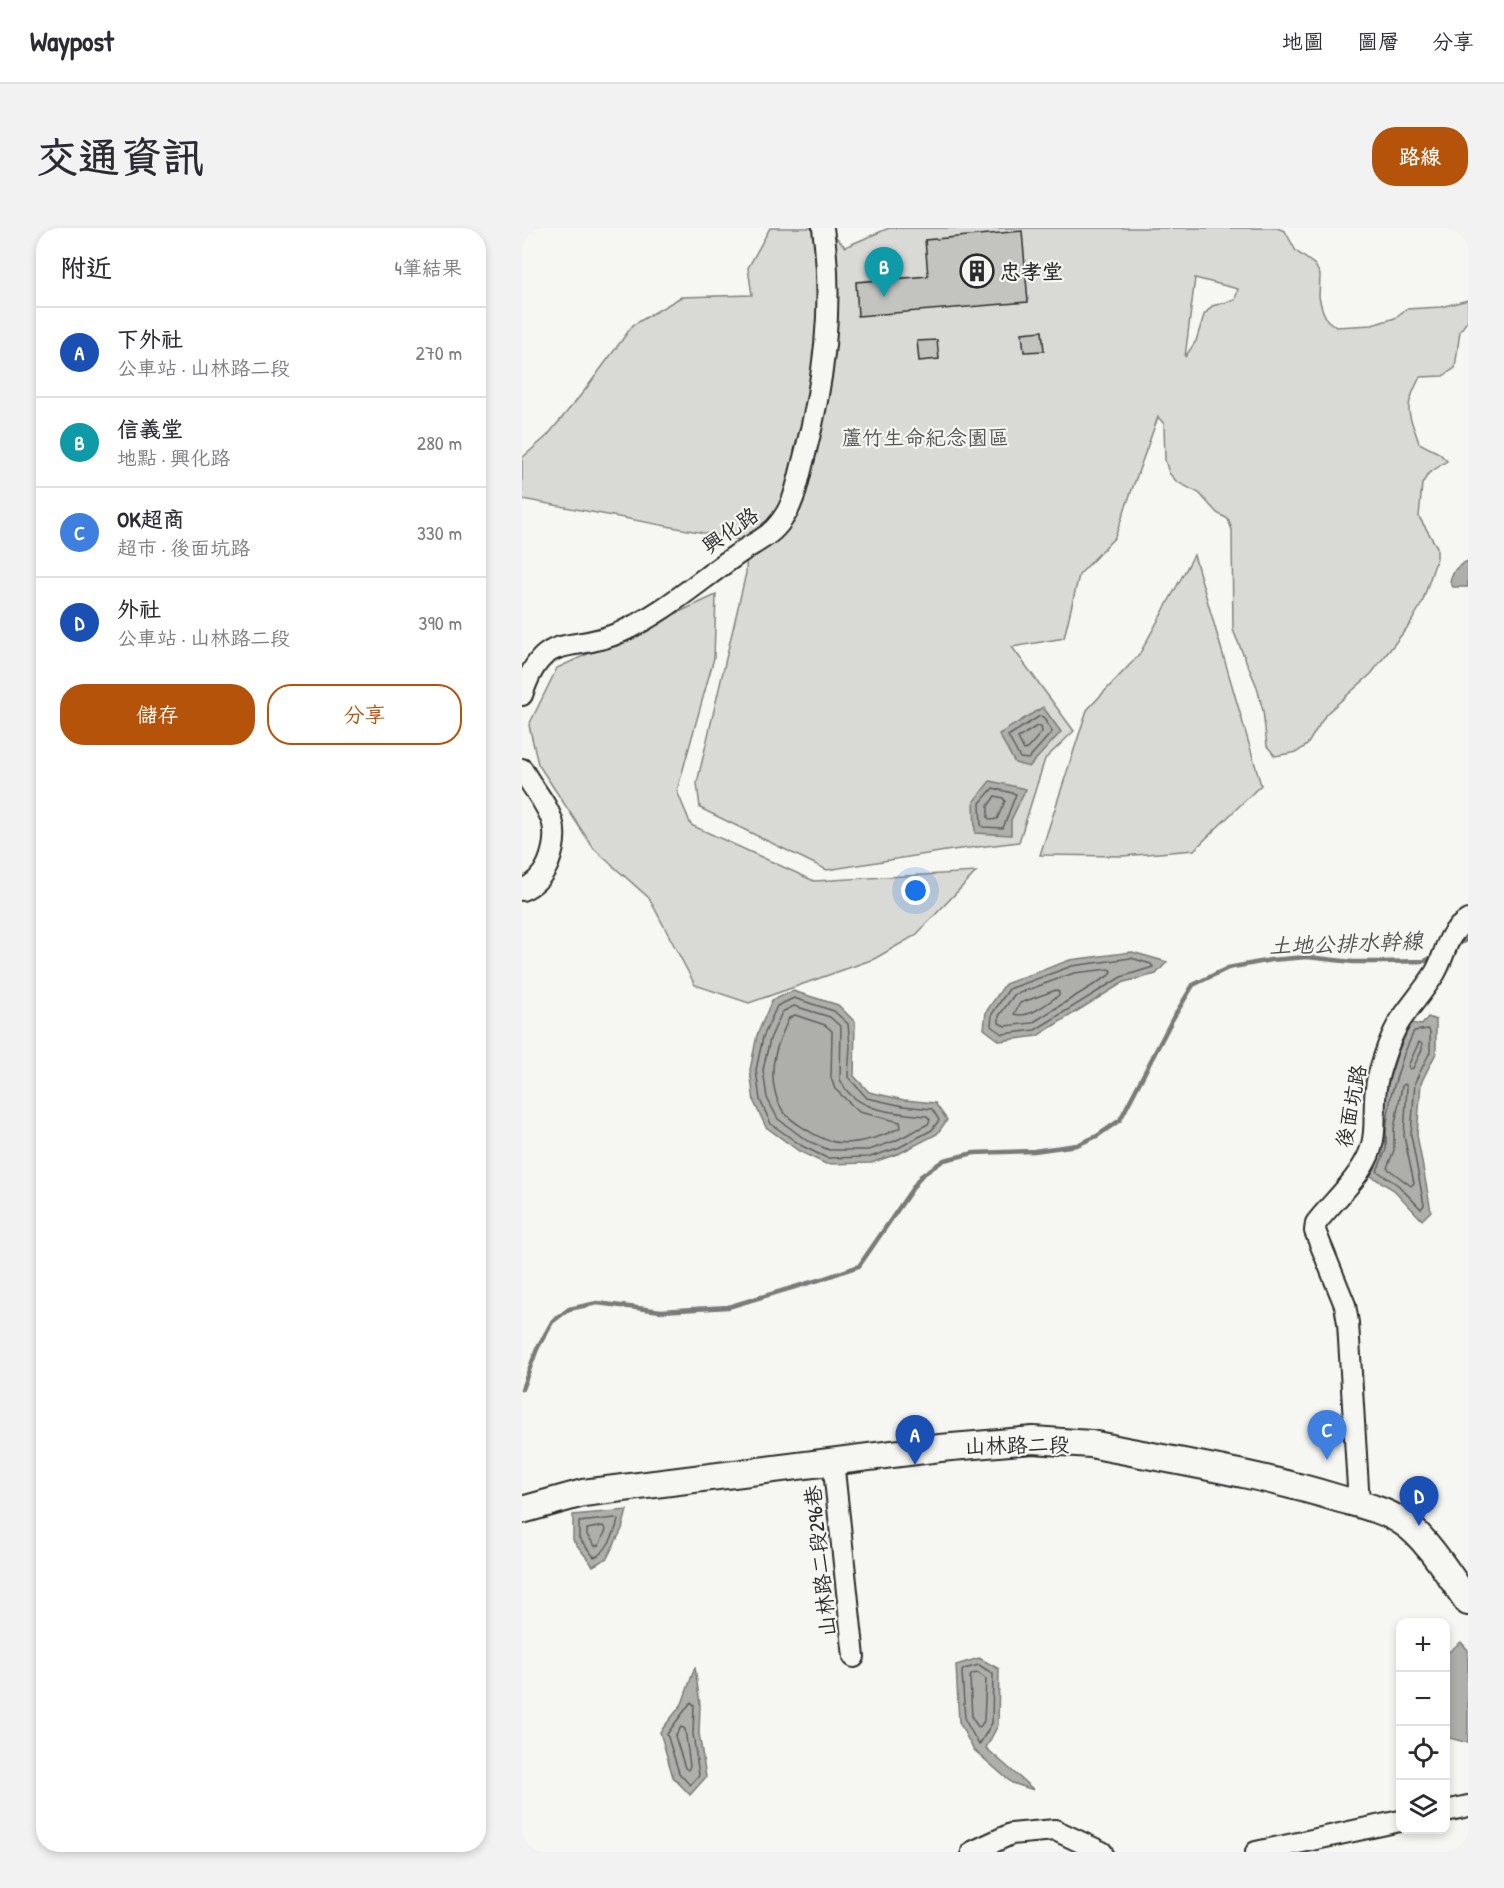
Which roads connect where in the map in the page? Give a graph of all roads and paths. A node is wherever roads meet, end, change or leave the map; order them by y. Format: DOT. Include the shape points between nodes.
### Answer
graph roads {
  1 [pos="823,228"];
  2 [pos="522,695"];
  3 [pos="522,769"];
  4 [pos="522,890"];
  5 [pos="1468,920"];
  6 [pos="833,1461"];
  7 [pos="1359,1504"];
  8 [pos="522,1510"];
  9 [pos="1468,1602"];
  10 [pos="854,1657"];
  11 [pos="1468,1806"];
  12 [pos="1450,1810"];
  13 [pos="1396,1822"];
  14 [pos="972,1852"];
  15 [pos="1102,1852"];
  16 [pos="1256,1852"];
  1 -- 2 [label="street, 興化路" via="829,287 821,382 793,500 782,520 770,534 639,622 612,635 546,653 536,662"];
  3 -- 4 [label="street" via="554,823 554,847 544,873"];
  5 -- 7 [label="street, 後面坑路" via="1453,931 1434,975 1392,1037 1377,1078 1368,1155 1352,1181 1316,1223 1315,1231 1345,1305 1348,1323"];
  6 -- 7 [label="main road, 山林路二段" via="993,1442 1062,1441 1269,1479"];
  6 -- 8 [label="main road, 山林路二段" via="583,1493"];
  6 -- 10 [label="street, 山林路二段296巷"];
  7 -- 9 [label="main road, 山林路二段" via="1401,1521 1416,1532"];
  11 -- 12 [label="street"];
  13 -- 16 [label="street"];
  14 -- 15 [label="street" via="1011,1834 1055,1830"];
}
